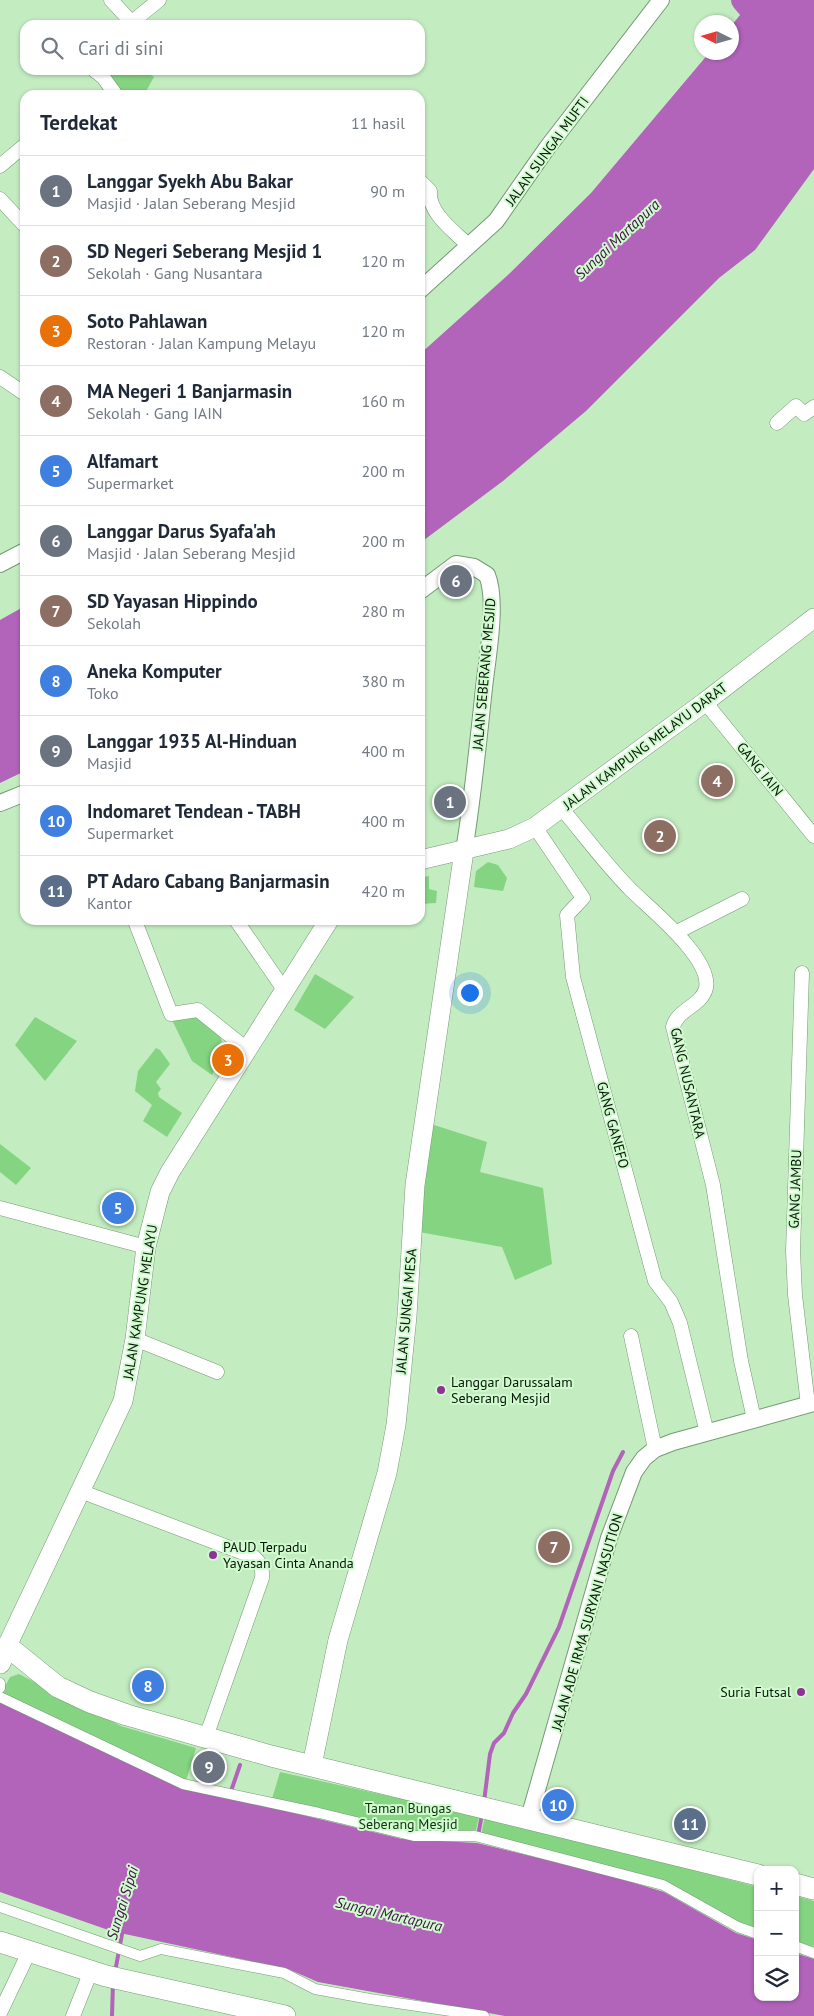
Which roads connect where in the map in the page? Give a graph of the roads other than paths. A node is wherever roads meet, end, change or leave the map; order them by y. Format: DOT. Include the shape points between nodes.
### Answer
graph roads {
  1 [pos="111,0"];
  2 [pos="159,0"];
  3 [pos="660,0"];
  4 [pos="129,20"];
  5 [pos="137,20"];
  6 [pos="102,75"];
  7 [pos="113,90"];
  8 [pos="20,148"];
  9 [pos="0,166"];
  10 [pos="425,186"];
  11 [pos="0,199"];
  12 [pos="20,221"];
  13 [pos="468,246"];
  14 [pos="425,280"];
  15 [pos="0,377"];
  16 [pos="20,391"];
  17 [pos="814,407"];
  18 [pos="777,423"];
  19 [pos="20,554"];
  20 [pos="0,564"];
  21 [pos="425,586"];
  22 [pos="814,618"];
  23 [pos="705,702"];
  24 [pos="20,795"];
  25 [pos="0,803"];
  26 [pos="562,809"];
  27 [pos="535,827"];
  28 [pos="814,836"];
  29 [pos="464,851"];
  30 [pos="425,859"];
  31 [pos="742,899"];
  32 [pos="137,925"];
  33 [pos="240,925"];
  34 [pos="326,925"];
  35 [pos="676,932"];
  36 [pos="802,973"];
  37 [pos="286,991"];
  38 [pos="248,1050"];
  39 [pos="0,1208"];
  40 [pos="146,1247"];
  41 [pos="631,1336"];
  42 [pos="135,1339"];
  43 [pos="217,1372"];
  44 [pos="811,1404"];
  45 [pos="754,1419"];
  46 [pos="707,1432"];
  47 [pos="655,1449"];
  48 [pos="80,1491"];
  49 [pos="2,1650"];
  50 [pos="0,1683"];
  51 [pos="0,1688"];
  52 [pos="0,1697"];
  53 [pos="206,1738"];
  54 [pos="312,1765"];
  55 [pos="529,1818"];
  56 [pos="754,1874"];
  57 [pos="799,1885"];
  58 [pos="814,1889"];
  59 [pos="0,1907"];
  60 [pos="754,1933"];
  61 [pos="0,1942"];
  62 [pos="799,1947"];
  63 [pos="29,1952"];
  64 [pos="814,1953"];
  65 [pos="99,1974"];
  66 [pos="0,2013"];
  67 [pos="74,2016"];
  68 [pos="285,2016"];
  69 [pos="484,2016"];
  1 -- 4 [label="street"];
  2 -- 5 [label="street"];
  3 -- 13 [label="street, JALAN SUNGAI MUFTI" via="496,220"];
  6 -- 7 [label="street"];
  8 -- 9 [label="street"];
  10 -- 13 [label="street" via="430,191 429,200 434,210"];
  11 -- 12 [label="street"];
  13 -- 14 [label="street, JALAN SUNGAI MUFTI"];
  15 -- 16 [label="street"];
  17 -- 18 [label="street" via="804,414 796,406"];
  19 -- 20 [label="street"];
  21 -- 29 [label="street, JALAN SEBERANG MESJID" via="456,564 462,564 487,575 492,594 487,663"];
  22 -- 23 [label="main road, JALAN KAMPUNG MELAYU DARAT"];
  23 -- 26 [label="main road, JALAN KAMPUNG MELAYU DARAT"];
  23 -- 28 [label="street, GANG IAIN"];
  24 -- 25 [label="street"];
  26 -- 27 [label="main road, JALAN KAMPUNG MELAYU DARAT"];
  26 -- 35 [label="street, GANG NUSANTARA" via="632,890"];
  27 -- 29 [label="main road, JALAN KAMPUNG MELAYU DARAT" via="509,839"];
  27 -- 46 [label="street, GANG GANEFO" via="582,898 567,915 573,977 655,1281 672,1302 680,1323"];
  29 -- 30 [label="main road"];
  29 -- 54 [label="main road, JALAN SUNGAI MESA" via="415,1185 396,1426 387,1473 338,1640"];
  31 -- 35 [label="street"];
  32 -- 38 [label="street" via="172,1014 198,1010"];
  33 -- 37 [label="street"];
  34 -- 37 [label="main road, JALAN KAMPUNG MELAYU"];
  35 -- 45 [label="street, GANG NUSANTARA" via="688,946 706,979 703,994 678,1016 673,1027 713,1185 741,1361"];
  36 -- 44 [label="street, GANG JAMBU" via="793,1251 795,1295"];
  37 -- 38 [label="main road, JALAN KAMPUNG MELAYU"];
  38 -- 40 [label="main road, JALAN KAMPUNG MELAYU" via="170,1172 160,1192"];
  39 -- 40 [label="street"];
  40 -- 42 [label="main road, JALAN KAMPUNG MELAYU"];
  41 -- 47 [label="street"];
  42 -- 43 [label="street"];
  42 -- 48 [label="main road, JALAN KAMPUNG MELAYU" via="123,1400"];
  44 -- 45 [label="street, JALAN ADE IRMA SURYANI NASUTION"];
  45 -- 46 [label="street, JALAN ADE IRMA SURYANI NASUTION"];
  46 -- 47 [label="street, JALAN ADE IRMA SURYANI NASUTION"];
  47 -- 55 [label="street, JALAN ADE IRMA SURYANI NASUTION" via="634,1472 609,1538"];
  48 -- 49 [label="main road, JALAN KAMPUNG MELAYU"];
  48 -- 53 [label="street" via="254,1557 259,1562 262,1578"];
  49 -- 53 [label="main road" via="58,1687 90,1702"];
  50 -- 51 [label="street"];
  52 -- 60 [label="street" via="183,1784 414,1836 475,1836 626,1875 664,1885 738,1927"];
  53 -- 54 [label="main road"];
  54 -- 55 [label="main road"];
  55 -- 56 [label="main road"];
  57 -- 58 [label="main road"];
  59 -- 69 [label="street" via="140,1956 161,1949 284,1973 315,1989"];
  61 -- 63 [label="main road"];
  62 -- 64 [label="street"];
  63 -- 65 [label="main road"];
  63 -- 66 [label="street"];
  65 -- 67 [label="street"];
  65 -- 68 [label="main road"];
}
